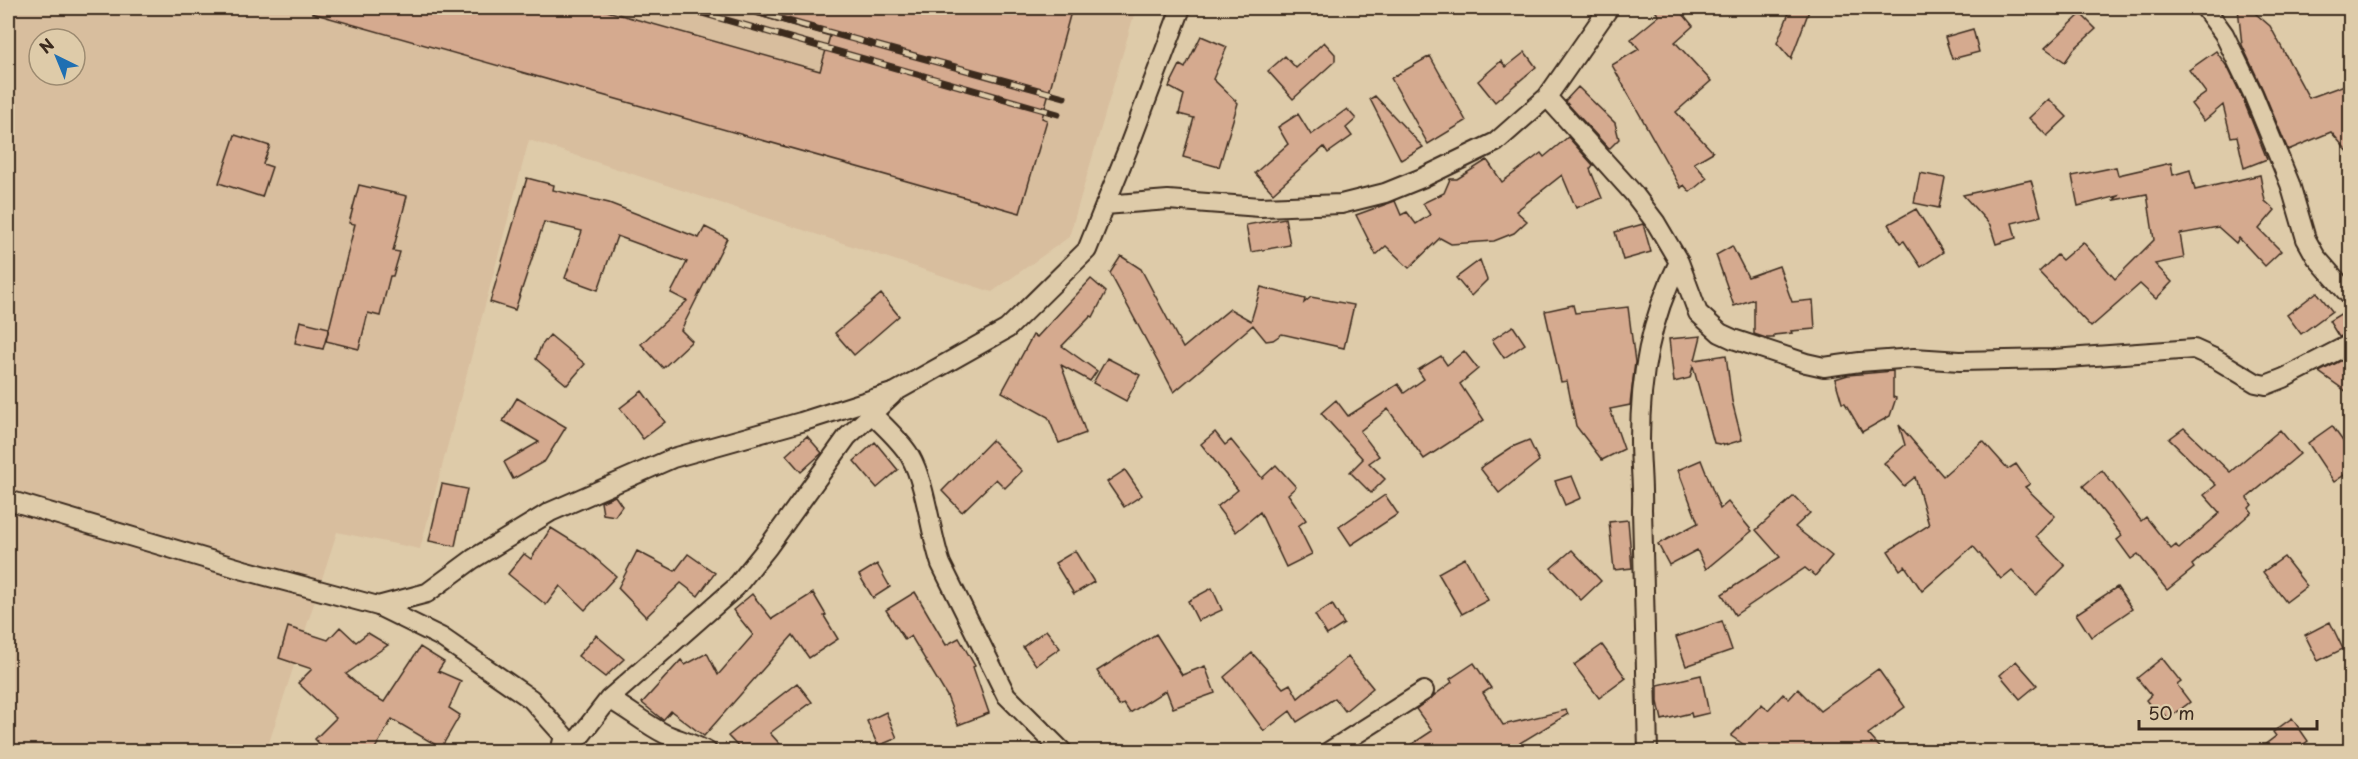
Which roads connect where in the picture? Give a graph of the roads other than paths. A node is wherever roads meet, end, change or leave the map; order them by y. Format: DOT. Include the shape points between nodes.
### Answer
graph roads {
  1 [pos="1181,8"];
  2 [pos="1610,8"];
  3 [pos="2205,8"];
  4 [pos="1547,98"];
  5 [pos="1105,205"];
  6 [pos="1678,262"];
  7 [pos="2350,296"];
  8 [pos="2350,344"];
  9 [pos="896,392"];
  10 [pos="872,414"];
  11 [pos="8,500"];
  12 [pos="378,606"];
  13 [pos="1424,691"];
  14 [pos="609,699"];
  15 [pos="560,752"];
  16 [pos="568,752"];
  17 [pos="708,752"];
  18 [pos="1063,752"];
  19 [pos="1328,752"];
  20 [pos="1648,752"];
  1 -- 5 [label="street"];
  2 -- 4 [label="street"];
  3 -- 7 [label="street" via="2224,34 2253,94 2290,184 2306,239 2316,257"];
  4 -- 5 [label="street" via="1496,142 1385,193 1341,204 1260,207 1168,200"];
  4 -- 6 [label="street" via="1634,194"];
  5 -- 9 [label="street" via="1087,250 1007,329"];
  6 -- 8 [label="street" via="1698,313 1720,333 1824,367 1914,358 2053,359 2194,349 2266,385"];
  6 -- 20 [label="street" via="1657,311 1645,363 1642,405"];
  9 -- 10 [label="street"];
  9 -- 12 [label="street" via="673,458 550,512 473,559 427,593"];
  10 -- 14 [label="street" via="847,437 735,588"];
  10 -- 18 [label="street" via="911,457 941,564 1006,695"];
  11 -- 12 [label="street"];
  12 -- 15 [label="street" via="441,637 531,699 564,736"];
  13 -- 19 [label="street"];
  14 -- 16 [label="street"];
  14 -- 17 [label="street" via="646,724"];
}
